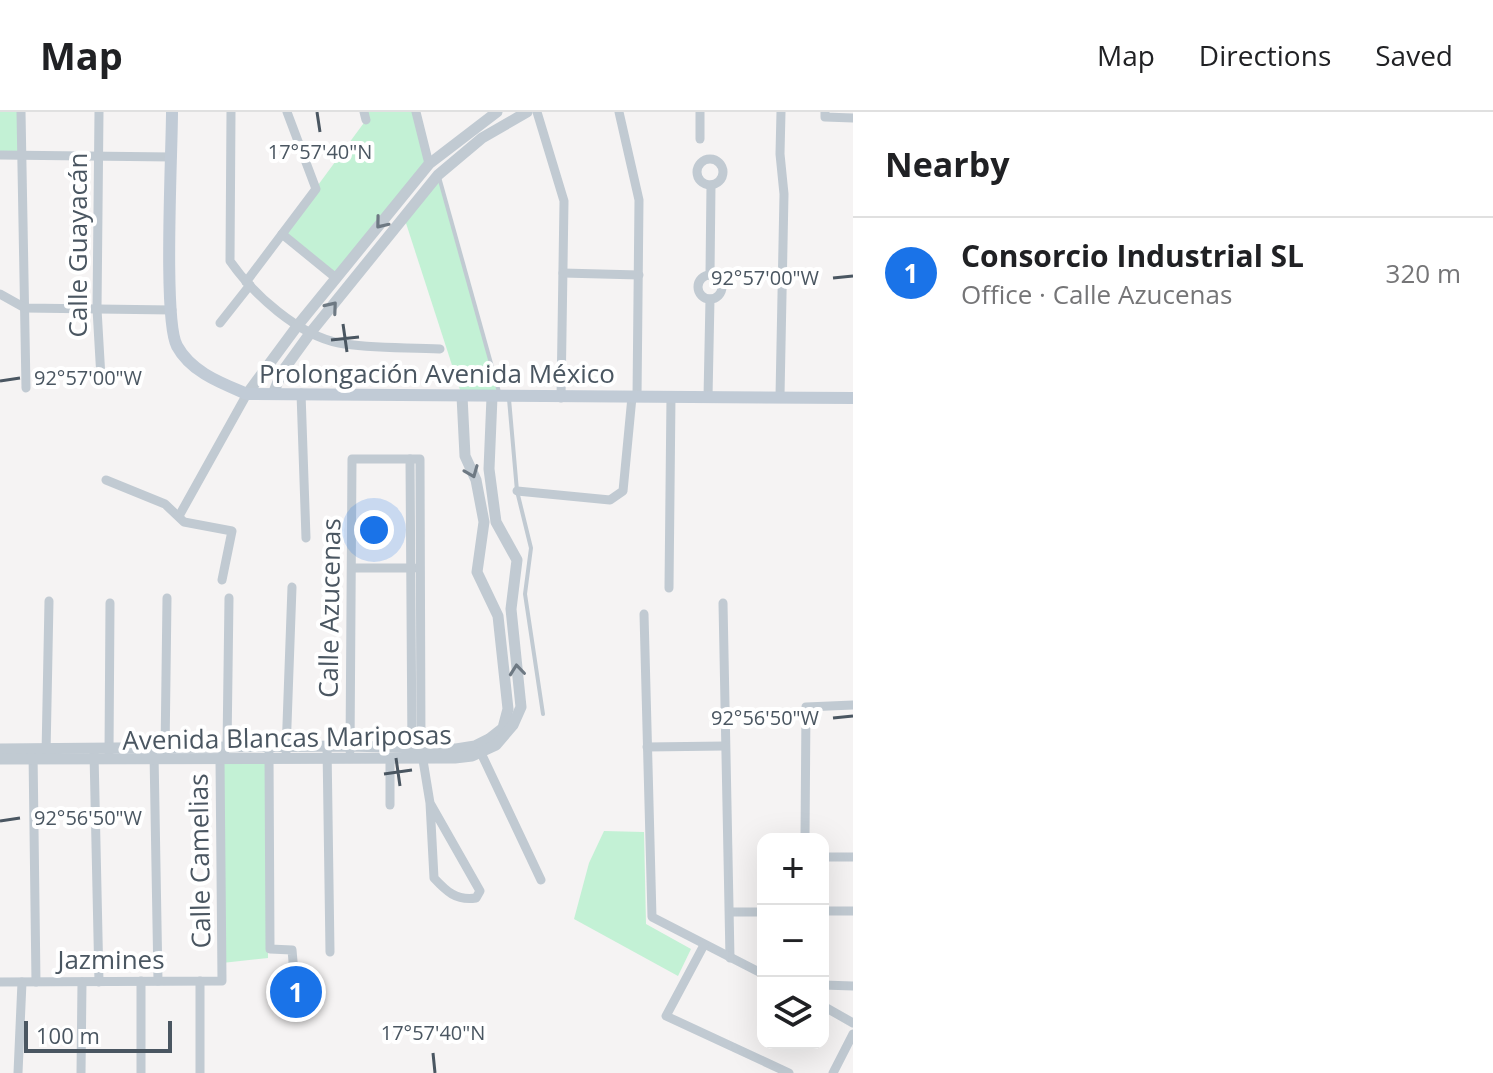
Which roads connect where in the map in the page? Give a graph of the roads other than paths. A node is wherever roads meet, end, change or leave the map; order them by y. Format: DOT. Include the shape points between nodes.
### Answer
graph roads {
  1 [pos="21,112"];
  2 [pos="99,112"];
  3 [pos="172,112"];
  4 [pos="231,112"];
  5 [pos="287,112"];
  6 [pos="416,112"];
  7 [pos="497,112"];
  8 [pos="527,112"];
  9 [pos="537,112"];
  10 [pos="619,112"];
  11 [pos="700,112"];
  12 [pos="781,112"];
  13 [pos="825,112"];
  14 [pos="853,118"];
  15 [pos="700,139"];
  16 [pos="0,155"];
  17 [pos="22,156"];
  18 [pos="99,156"];
  19 [pos="172,157"];
  20 [pos="429,164"];
  21 [pos="438,175"];
  22 [pos="711,185"];
  23 [pos="411,187"];
  24 [pos="421,195"];
  25 [pos="282,234"];
  26 [pos="563,273"];
  27 [pos="710,274"];
  28 [pos="639,275"];
  29 [pos="336,278"];
  30 [pos="248,283"];
  31 [pos="0,294"];
  32 [pos="710,299"];
  33 [pos="25,308"];
  34 [pos="97,309"];
  35 [pos="172,310"];
  36 [pos="220,323"];
  37 [pos="298,325"];
  38 [pos="311,332"];
  39 [pos="440,349"];
  40 [pos="101,378"];
  41 [pos="26,388"];
  42 [pos="301,393"];
  43 [pos="247,394"];
  44 [pos="273,394"];
  45 [pos="462,396"];
  46 [pos="671,396"];
  47 [pos="780,396"];
  48 [pos="500,397"];
  49 [pos="634,397"];
  50 [pos="708,397"];
  51 [pos="561,398"];
  52 [pos="853,398"];
  53 [pos="106,480"];
  54 [pos="517,491"];
  55 [pos="179,516"];
  56 [pos="306,538"];
  57 [pos="353,568"];
  58 [pos="416,568"];
  59 [pos="222,580"];
  60 [pos="292,587"];
  61 [pos="669,588"];
  62 [pos="167,598"];
  63 [pos="229,598"];
  64 [pos="49,601"];
  65 [pos="110,603"];
  66 [pos="723,603"];
  67 [pos="644,614"];
  68 [pos="853,705"];
  69 [pos="543,714"];
  70 [pos="725,746"];
  71 [pos="227,747"];
  72 [pos="647,747"];
  73 [pos="0,749"];
  74 [pos="350,752"];
  75 [pos="269,753"];
  76 [pos="286,753"];
  77 [pos="327,753"];
  78 [pos="417,753"];
  79 [pos="481,753"];
  80 [pos="39,754"];
  81 [pos="94,754"];
  82 [pos="110,754"];
  83 [pos="159,754"];
  84 [pos="390,758"];
  85 [pos="0,759"];
  86 [pos="220,759"];
  87 [pos="430,803"];
  88 [pos="390,805"];
  89 [pos="805,833"];
  90 [pos="829,857"];
  91 [pos="853,857"];
  92 [pos="541,880"];
  93 [pos="829,911"];
  94 [pos="853,911"];
  95 [pos="730,912"];
  96 [pos="757,912"];
  97 [pos="704,945"];
  98 [pos="330,952"];
  99 [pos="730,958"];
  100 [pos="757,971"];
  101 [pos="141,981"];
  102 [pos="158,981"];
  103 [pos="200,981"];
  104 [pos="222,981"];
  105 [pos="0,982"];
  106 [pos="22,982"];
  107 [pos="36,982"];
  108 [pos="82,982"];
  109 [pos="99,982"];
  110 [pos="295,984"];
  111 [pos="829,985"];
  112 [pos="853,986"];
  113 [pos="829,1009"];
  114 [pos="853,1023"];
  115 [pos="853,1034"];
  116 [pos="18,1073"];
  117 [pos="81,1073"];
  118 [pos="141,1073"];
  119 [pos="200,1073"];
  120 [pos="789,1073"];
  121 [pos="833,1073"];
  1 -- 17 [label="street"];
  2 -- 18 [label="street, Calle Guayacán"];
  3 -- 19 [label="main road, Prolongación Avenida México"];
  4 -- 30 [label="street" via="230,261"];
  5 -- 25 [label="street" via="316,189"];
  6 -- 20 [label="street"];
  7 -- 20 [label="street"];
  8 -- 21 [label="street" via="482,138"];
  9 -- 26 [label="street" via="564,201"];
  10 -- 28 [label="street" via="639,200"];
  11 -- 15 [label="street"];
  12 -- 47 [label="street"];
  13 -- 14 [label="street" via="825,117"];
  16 -- 17 [label="street"];
  17 -- 18 [label="street"];
  17 -- 33 [label="street"];
  18 -- 19 [label="street"];
  18 -- 34 [label="street, Calle Guayacán"];
  19 -- 35 [label="main road, Prolongación Avenida México"];
  20 -- 23 [label="street"];
  21 -- 24 [label="street"];
  21 -- 48 [label="lane"];
  22 -- 27 [label="street"];
  23 -- 24 [label="street"];
  23 -- 29 [label="street, one-way"];
  38 -- 24 [label="street, one-way"];
  25 -- 29 [label="street"];
  25 -- 30 [label="street"];
  26 -- 28 [label="street"];
  26 -- 51 [label="street"];
  27 -- 32 [label="street" via="720,279 722,290"];
  27 -- 32 [label="street" via="700,278 698,289"];
  28 -- 49 [label="street"];
  29 -- 37 [label="street"];
  30 -- 36 [label="street"];
  30 -- 37 [label="street"];
  31 -- 33 [label="street"];
  32 -- 50 [label="street"];
  33 -- 34 [label="street"];
  33 -- 41 [label="street"];
  34 -- 35 [label="street"];
  34 -- 40 [label="street, Calle Guayacán"];
  35 -- 43 [label="main road, Prolongación Avenida México" via="175,343 186,360"];
  37 -- 38 [label="street"];
  37 -- 43 [label="street"];
  38 -- 39 [label="street" via="337,343"];
  38 -- 44 [label="street"];
  42 -- 44 [label="main road, Prolongación Avenida México"];
  42 -- 45 [label="main road, Prolongación Avenida México"];
  42 -- 56 [label="street"];
  43 -- 44 [label="main road, Prolongación Avenida México"];
  43 -- 55 [label="street"];
  45 -- 48 [label="main road, Prolongación Avenida México"];
  45 -- 78 [label="street, Avenida Blancas Mariposas, one-way" via="465,456 484,522 477,572 498,616 508,709 503,728 475,746"];
  46 -- 49 [label="main road, Prolongación Avenida México"];
  46 -- 50 [label="main road, Prolongación Avenida México"];
  46 -- 61 [label="street"];
  47 -- 50 [label="main road, Prolongación Avenida México"];
  47 -- 52 [label="main road, Prolongación Avenida México"];
  48 -- 51 [label="main road, Prolongación Avenida México"];
  48 -- 54 [label="lane"];
  79 -- 48 [label="street, Avenida Blancas Mariposas, one-way" via="506,736 521,707 511,609 517,560 496,522 489,469"];
  49 -- 51 [label="main road, Prolongación Avenida México"];
  49 -- 54 [label="street" via="619,496 610,500"];
  53 -- 55 [label="street" via="165,504"];
  54 -- 69 [label="lane" via="531,548 525,594"];
  55 -- 59 [label="street" via="184,522 232,531"];
  57 -- 58 [label="street"];
  57 -- 58 [label="street, Calle Azucenas" via="352,459 415,459"];
  57 -- 74 [label="street, Calle Azucenas"];
  58 -- 78 [label="street"];
  60 -- 76 [label="street"];
  62 -- 83 [label="street"];
  63 -- 71 [label="street, Calle Camelias"];
  64 -- 80 [label="street"];
  65 -- 82 [label="street"];
  66 -- 70 [label="street"];
  67 -- 72 [label="street"];
  68 -- 89 [label="street" via="806,707"];
  70 -- 72 [label="street"];
  70 -- 95 [label="street"];
  71 -- 75 [label="street, Avenida Blancas Mariposas"];
  71 -- 83 [label="street, Avenida Blancas Mariposas"];
  71 -- 86 [label="street, Calle Camelias"];
  72 -- 97 [label="street" via="652,917"];
  73 -- 80 [label="street, Avenida Blancas Mariposas"];
  74 -- 77 [label="street, Avenida Blancas Mariposas"];
  74 -- 78 [label="street, Avenida Blancas Mariposas"];
  74 -- 84 [label="street, Avenida Blancas Mariposas"];
  75 -- 76 [label="street, Avenida Blancas Mariposas"];
  75 -- 86 [label="street, Avenida Blancas Mariposas"];
  75 -- 110 [label="street" via="270,949 292,950"];
  76 -- 77 [label="street, Avenida Blancas Mariposas"];
  77 -- 98 [label="street"];
  78 -- 79 [label="street, Avenida Blancas Mariposas" via="455,758"];
  78 -- 84 [label="street, Avenida Blancas Mariposas"];
  78 -- 87 [label="street"];
  79 -- 92 [label="street"];
  80 -- 81 [label="street, Avenida Blancas Mariposas"];
  80 -- 85 [label="street, Avenida Blancas Mariposas"];
  80 -- 107 [label="street"];
  81 -- 82 [label="street, Avenida Blancas Mariposas"];
  81 -- 109 [label="street"];
  82 -- 83 [label="street, Avenida Blancas Mariposas"];
  83 -- 86 [label="street, Avenida Blancas Mariposas"];
  83 -- 102 [label="street"];
  84 -- 88 [label="street"];
  86 -- 104 [label="street, Calle Camelias"];
  87 -- 87 [label="street" via="434,878 448,893 464,900 476,898 480,891"];
  90 -- 91 [label="street"];
  93 -- 94 [label="street"];
  95 -- 96 [label="street"];
  95 -- 99 [label="street"];
  97 -- 99 [label="street"];
  97 -- 120 [label="street" via="666,1016"];
  99 -- 100 [label="street"];
  101 -- 102 [label="street, Jazmines"];
  101 -- 109 [label="street, Jazmines"];
  101 -- 118 [label="street"];
  102 -- 103 [label="street, Jazmines"];
  103 -- 104 [label="street, Jazmines"];
  103 -- 119 [label="street"];
  105 -- 106 [label="street, Jazmines"];
  106 -- 107 [label="street, Jazmines"];
  106 -- 116 [label="street"];
  107 -- 108 [label="street, Jazmines"];
  108 -- 109 [label="street, Jazmines"];
  108 -- 117 [label="street"];
  111 -- 112 [label="street"];
  113 -- 114 [label="street"];
  115 -- 121 [label="street"];
}
